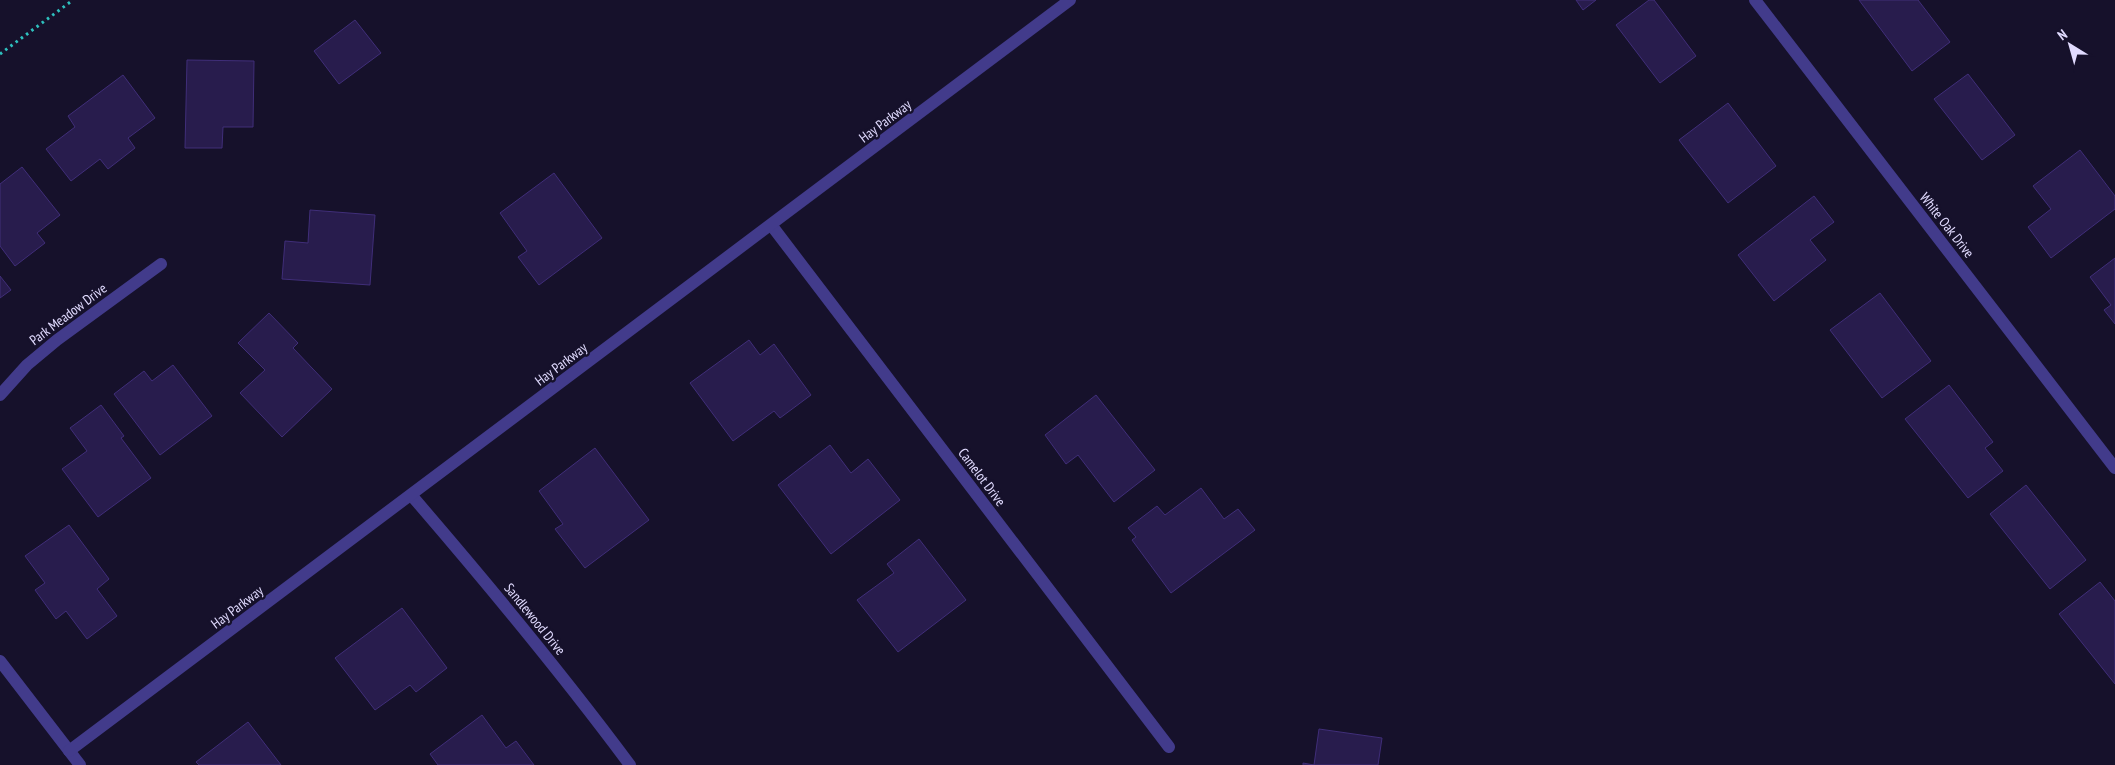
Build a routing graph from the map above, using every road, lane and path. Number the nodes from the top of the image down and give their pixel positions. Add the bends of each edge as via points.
1 (73, 0) edge
2 (1070, 0) edge
3 (1756, 0) edge
4 (0, 54) edge
5 (772, 226) junction
6 (161, 264) dead end
7 (0, 395) edge
8 (2115, 468) edge
9 (412, 496) junction
10 (0, 661) edge
11 (1169, 747) dead end
12 (69, 751) junction
13 (80, 765) edge
14 (630, 765) edge

1 - 4 path
2 - 5 street, Hay Parkway
3 - 8 street, White Oak Drive
5 - 9 street, Hay Parkway
5 - 11 street, Camelot Drive
6 - 7 street, Park Meadow Drive via 49,346
9 - 12 street, Hay Parkway
9 - 14 street, Sandlewood Drive via 480,574
10 - 12 street
12 - 13 street

